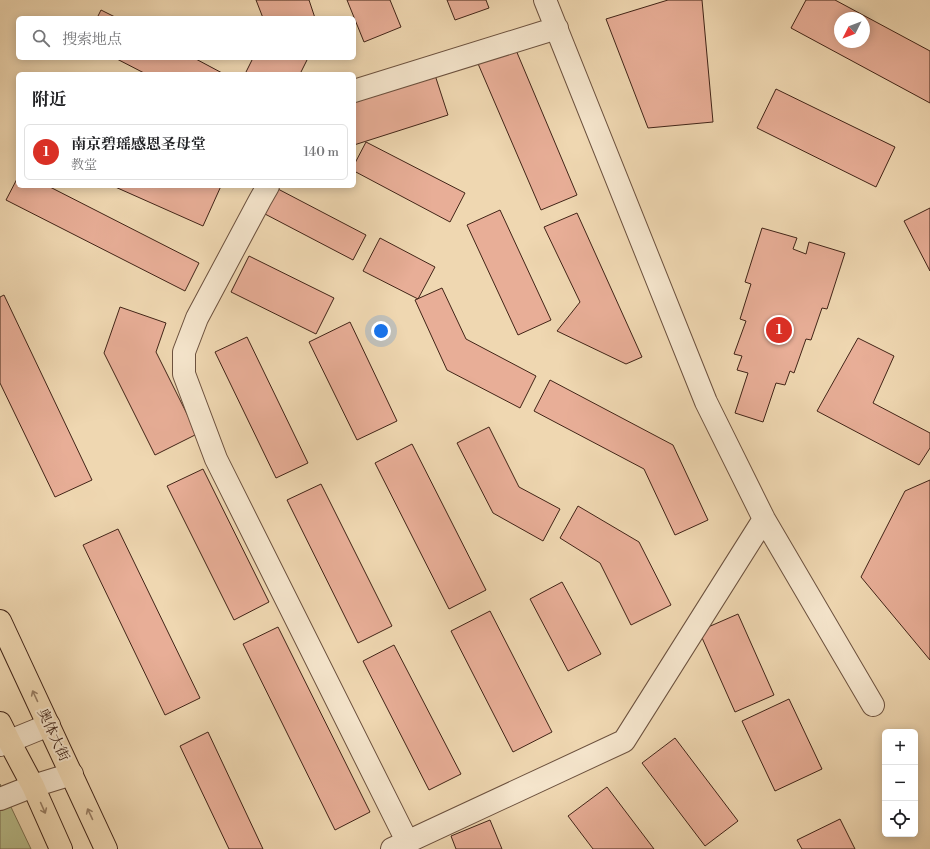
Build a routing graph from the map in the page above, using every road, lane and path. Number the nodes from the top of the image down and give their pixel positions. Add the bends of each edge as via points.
1 (545, 0) edge
2 (557, 28) junction
3 (356, 90) edge
4 (267, 188) edge
5 (764, 519) junction
6 (0, 621) edge
7 (873, 704) dead end
8 (49, 725) junction
9 (3, 736) edge
10 (72, 774) junction
11 (33, 786) junction
12 (0, 799) edge
13 (400, 845) edge
14 (61, 849) edge
15 (106, 849) edge

1 - 2 street
2 - 3 street
2 - 5 street via 706,402
4 - 13 street via 197,318 184,352 184,374 216,459
5 - 7 street
5 - 13 street via 624,741
8 -> 6 main road, 奥体大街
8 - 9 street
8 - 10 main road, 奥体大街
9 - 11 main road
10 - 11 street
15 -> 10 main road, 奥体大街
11 - 12 street
11 -> 14 main road

